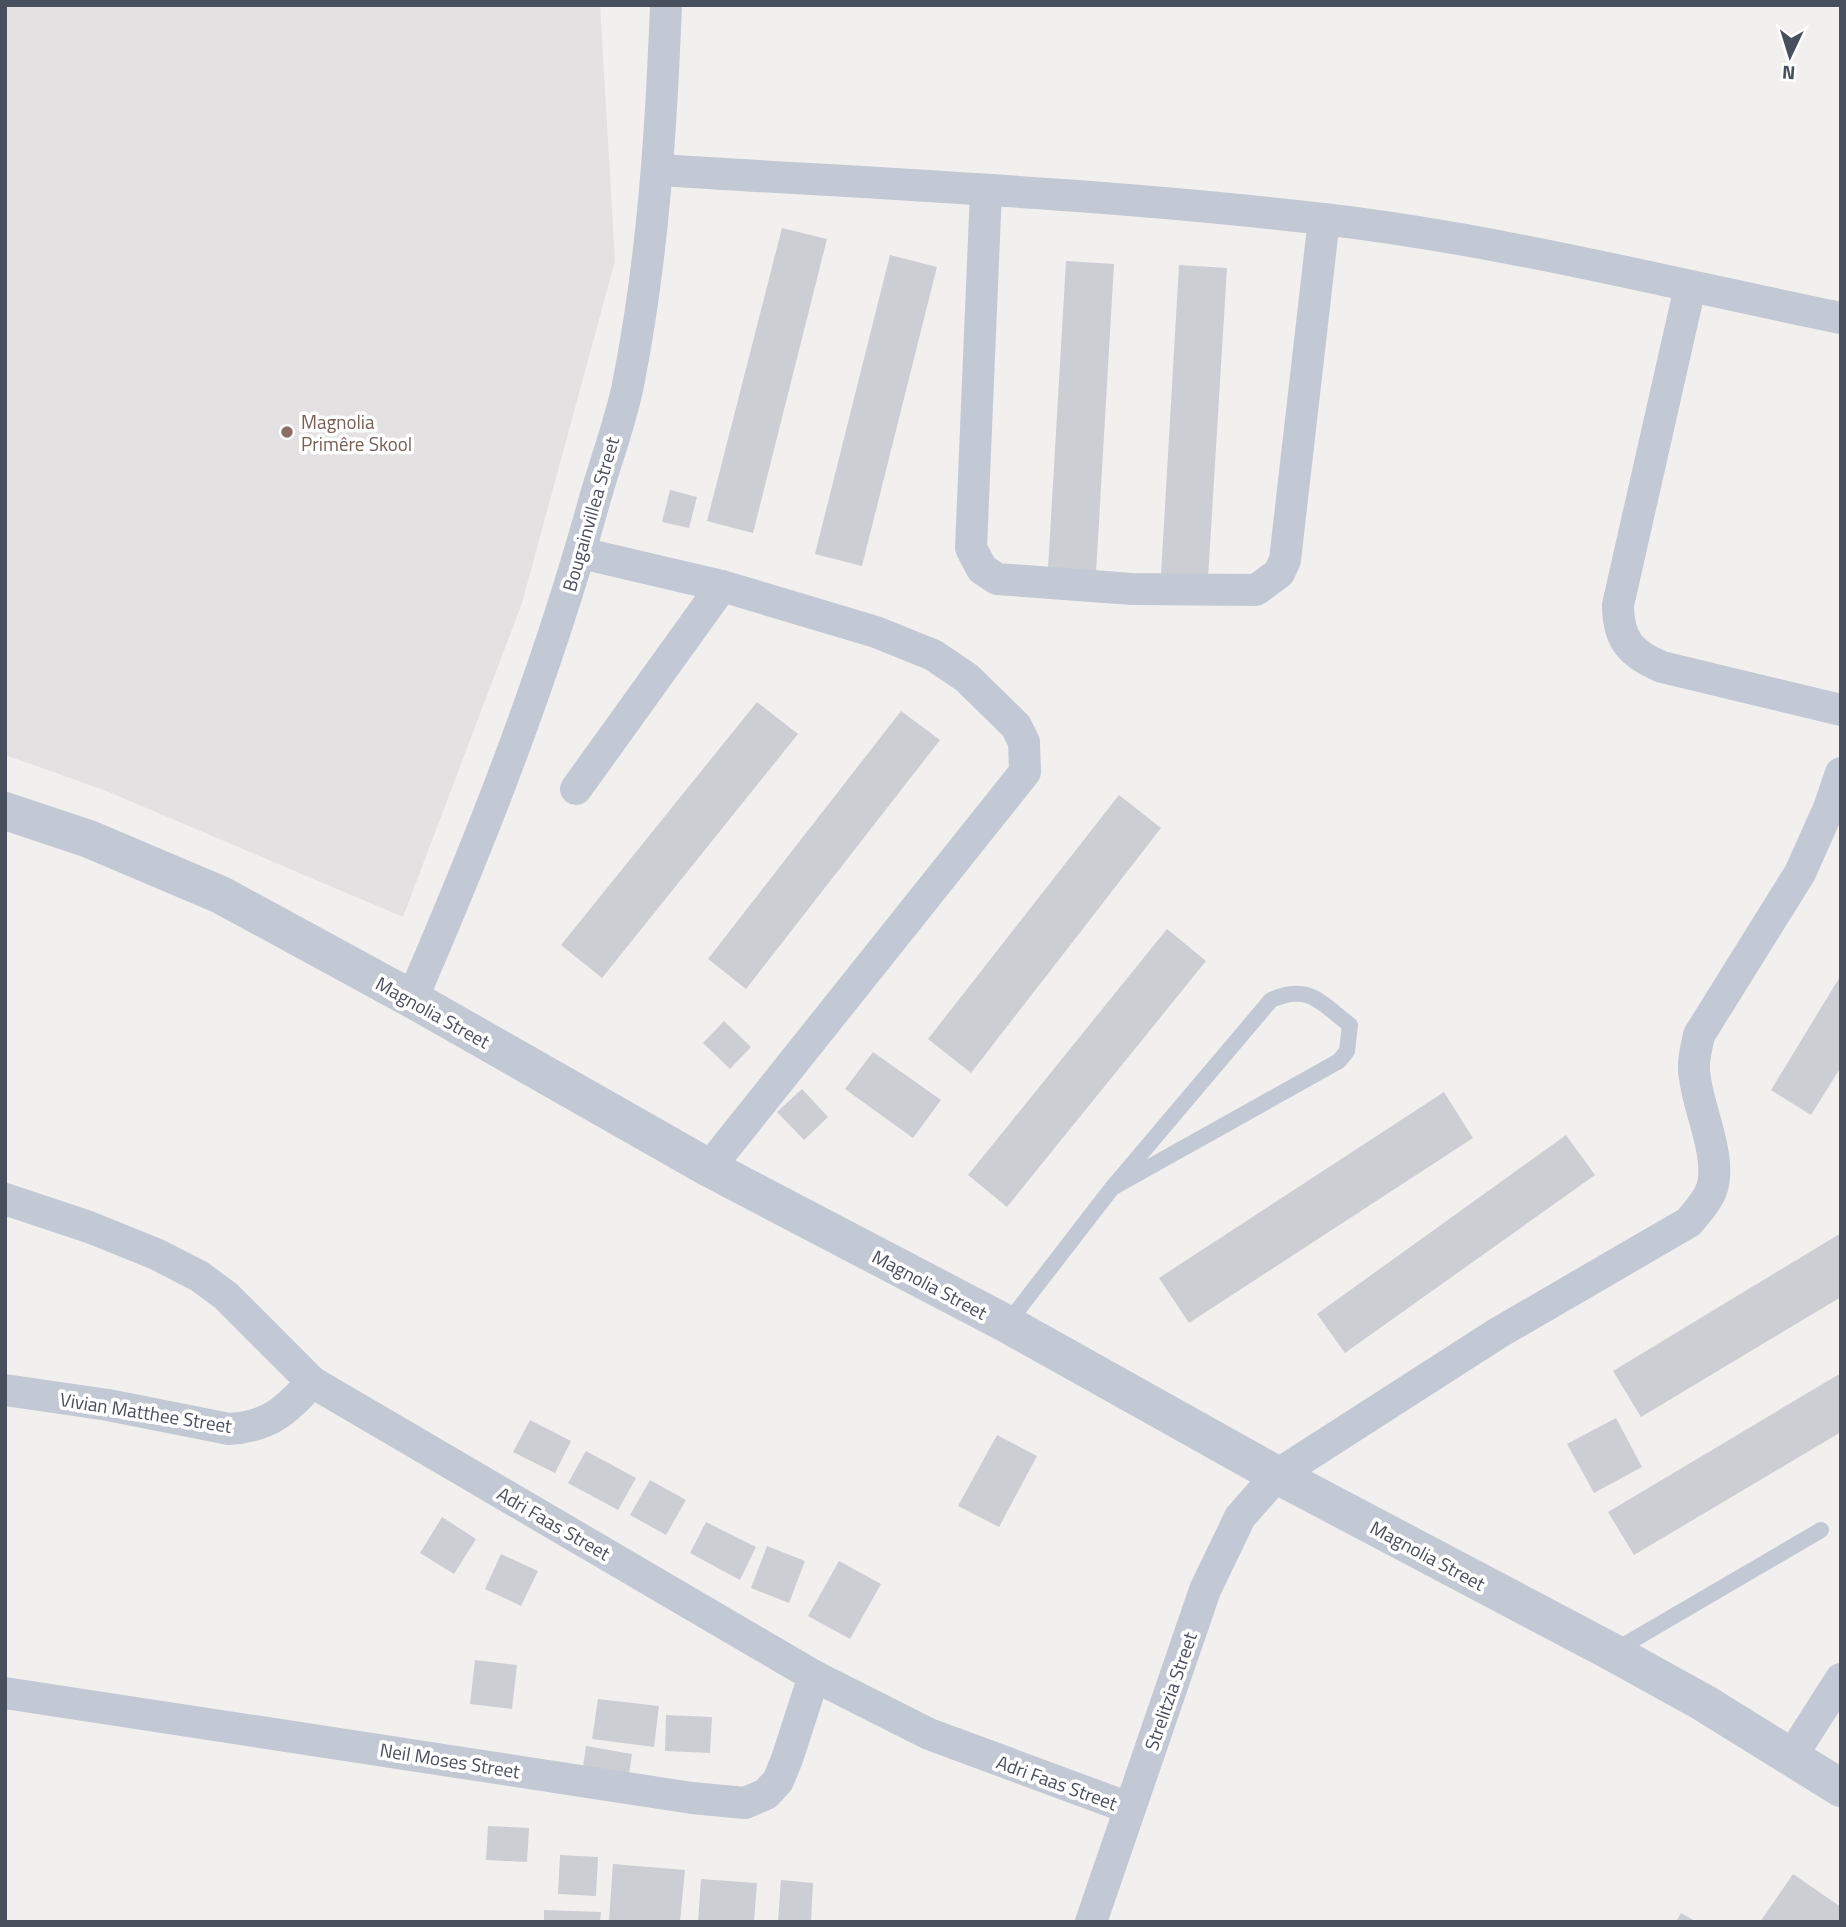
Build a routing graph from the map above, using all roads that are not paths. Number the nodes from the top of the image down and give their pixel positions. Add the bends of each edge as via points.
1 (666, 5) edge
2 (659, 170) junction
3 (986, 190) junction
4 (1324, 219) junction
5 (1690, 287) junction
6 (1841, 318) edge
7 (581, 553) junction
8 (722, 586) junction
9 (1841, 710) edge
10 (1841, 773) edge
11 (576, 789) dead end
12 (5, 811) edge
13 (412, 999) junction
14 (709, 1168) junction
15 (1112, 1188) junction
16 (5, 1199) edge
17 (1007, 1324) junction
18 (312, 1382) junction
19 (5, 1390) edge
20 (1278, 1475) junction
21 (1821, 1530) dead end
22 (1612, 1652) junction
23 (814, 1676) junction
24 (1841, 1679) edge
25 (5, 1693) edge
26 (1791, 1757) junction
27 (1841, 1788) edge
28 (1129, 1808) junction
29 (1091, 1922) edge

1 - 2 street, Bougainvillea Street
2 - 3 street
2 - 7 street, Bougainvillea Street via 645,291 627,388
3 - 4 street
3 - 4 street via 971,548 982,569 997,579 1132,589 1256,590 1279,573 1285,560
4 - 5 street via 1496,244
5 - 6 street
5 - 9 street via 1618,605 1618,624 1625,642 1641,658 1662,667
7 - 8 street
7 - 13 street, Bougainvillea Street via 462,884
8 - 11 street
8 - 14 street via 876,632 933,655 967,678 1016,726 1026,758 1025,772
10 - 20 street, Strelitzia Street via 1800,873 1699,1035 1695,1078 1715,1168 1702,1206 1689,1222 1498,1333
12 - 13 street, Magnolia Street via 89,839 221,895
13 - 14 street, Magnolia Street
14 - 17 street, Magnolia Street
15 - 15 lane via 1271,1000 1294,992 1308,993 1350,1025 1347,1051 1339,1061
15 - 17 lane
16 - 18 street, Adri Faas Street via 89,1227 199,1276 226,1296
17 - 20 street, Magnolia Street
18 - 19 street, Vivian Matthee Street via 290,1407 264,1423 229,1429
18 - 23 street, Adri Faas Street
20 - 22 street, Magnolia Street
20 - 28 street, Strelitzia Street via 1240,1517 1221,1553
21 - 22 lane
22 - 26 street, Magnolia Street
23 - 25 street, Neil Moses Street via 778,1781 766,1794 745,1803
23 - 28 street, Adri Faas Street via 929,1734
24 - 26 street
26 - 27 street, Magnolia Street
28 - 29 street, Strelitzia Street

